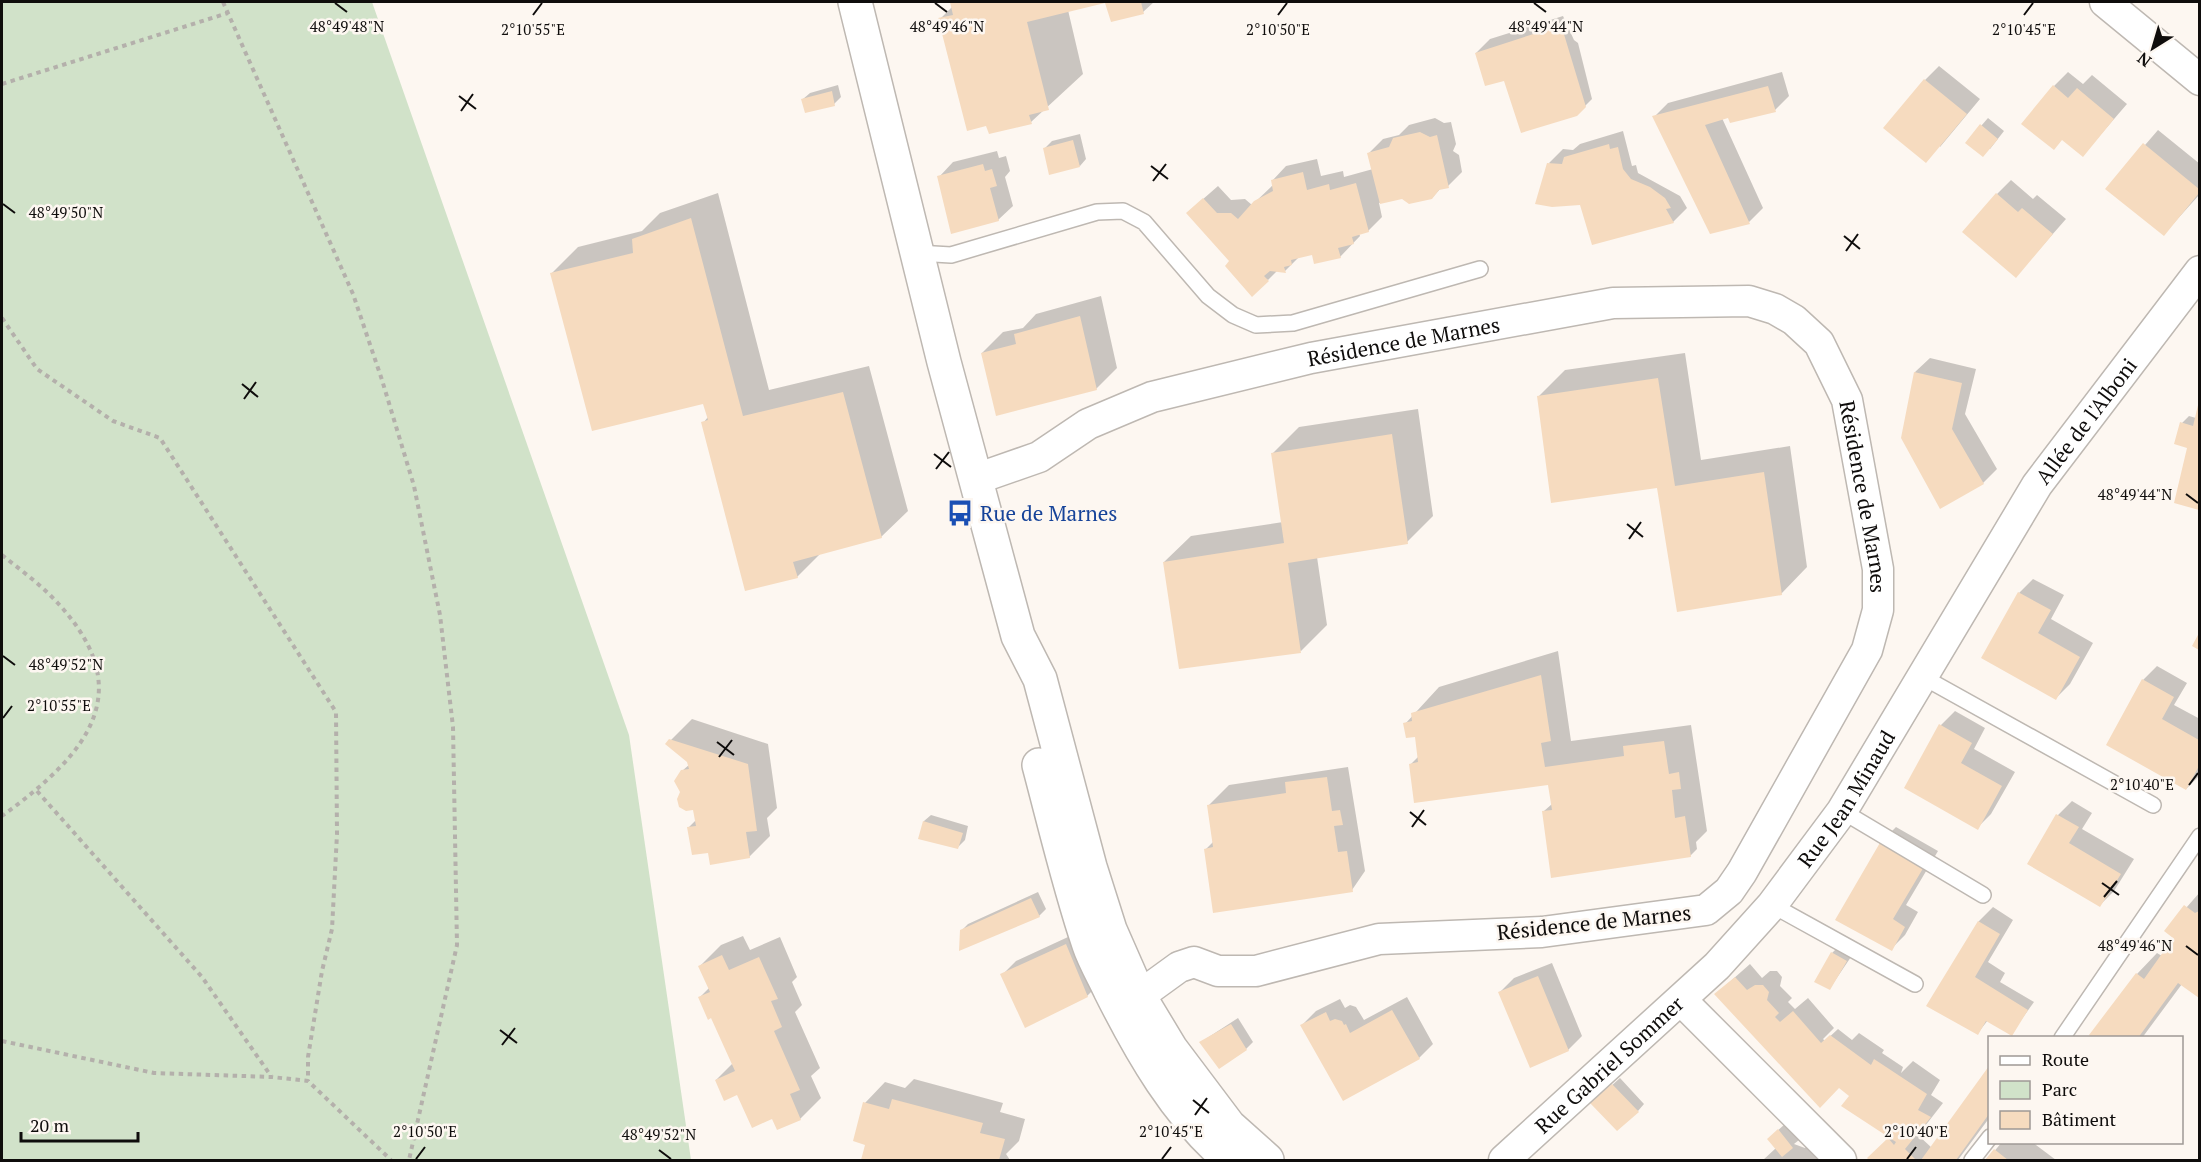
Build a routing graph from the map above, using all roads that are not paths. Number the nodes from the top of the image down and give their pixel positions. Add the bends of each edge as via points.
1 (855, 2) edge
2 (2105, 2) edge
3 (2199, 80) edge
4 (917, 253) junction
5 (1480, 269) dead end
6 (2199, 271) edge
7 (976, 479) junction
8 (1983, 578) joint
9 (1923, 677) junction
10 (2153, 805) dead end
11 (1842, 812) junction
12 (2199, 836) edge
13 (1078, 870) junction
14 (1983, 895) dead end
15 (1772, 905) junction
16 (1915, 984) dead end
17 (1139, 996) junction
18 (1681, 1000) junction
19 (2063, 1036) edge
20 (1988, 1138) edge
21 (1230, 1161) edge
22 (1267, 1161) edge
23 (1504, 1161) edge
24 (1841, 1161) edge
25 (1972, 1161) edge

1 - 4 main road
2 - 3 street
4 - 5 lane, Résidence de Marnes via 951,255 1096,212 1123,211 1144,222 1208,296 1233,315 1256,325 1293,323
4 - 7 main road
6 - 8 street, Allée de l'Alboni via 2037,485
7 - 13 main road via 1018,636 1020,687
7 - 17 street, Résidence de Marnes via 1039,457 1088,424 1152,397 1311,358 1613,303 1749,301 1775,309 1819,343 1847,400 1878,569 1878,610 1867,650 1729,891 1706,910 1542,932 1379,939 1256,971 1218,971 1194,962 1179,967
8 - 9 street, Rue Jean Minaud
9 - 10 lane
9 - 11 street, Rue Jean Minaud
11 - 14 lane
11 - 15 street, Rue Jean Minaud
12 - 19 lane
13 - 17 main road
13 - 21 main road via 1089,948 1134,1038 1177,1102
15 - 16 lane
15 - 18 street, Rue Jean Minaud
17 - 22 main road via 1171,1049 1229,1126
18 - 23 street, Rue Gabriel Sommer
18 - 24 street, Rue Gabriel Sommer
20 - 25 lane

